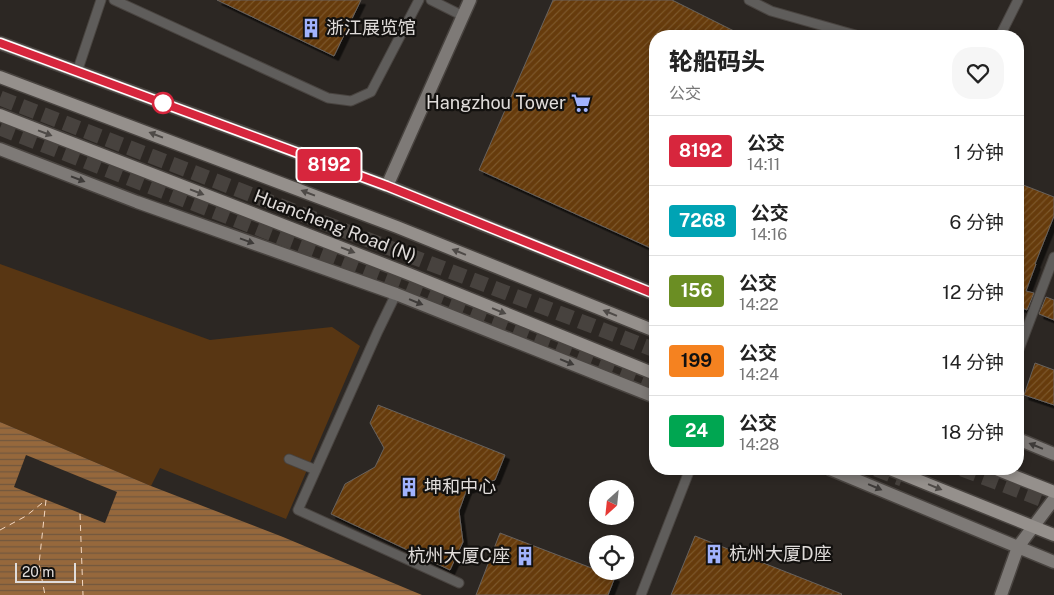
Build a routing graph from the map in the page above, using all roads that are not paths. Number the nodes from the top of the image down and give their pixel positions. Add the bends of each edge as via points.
1 (101, 0) edge
2 (114, 0) edge
3 (419, 0) edge
4 (431, 0) edge
5 (470, 0) edge
6 (749, 0) edge
7 (1018, 0) edge
8 (463, 16) junction
9 (838, 30) edge
10 (1003, 30) edge
11 (0, 43) edge
12 (77, 72) junction
13 (0, 76) edge
14 (0, 115) edge
15 (0, 149) edge
16 (387, 186) junction
17 (1054, 257) edge
18 (649, 292) edge
19 (396, 294) junction
20 (649, 329) edge
21 (1024, 336) edge
22 (649, 372) edge
23 (649, 395) edge
24 (1024, 442) edge
25 (1054, 454) edge
26 (289, 459) dead end
27 (316, 470) junction
28 (688, 475) edge
29 (844, 475) edge
30 (905, 475) tunnel mouth
31 (1011, 475) edge
32 (1054, 492) edge
33 (1054, 498) edge
34 (1033, 527) junction
35 (1054, 535) edge
36 (1018, 547) junction
37 (1054, 562) edge
38 (459, 583) dead end
39 (641, 595) edge
40 (1000, 595) edge

1 - 12 lane
2 - 3 lane via 328,98 351,101 371,92
4 - 8 lane
5 - 8 main road
6 - 9 lane via 771,11
7 - 10 lane
8 - 16 main road
11 - 12 main road
12 - 16 main road
20 -> 13 main road, Huancheng Road (N) via 397,227
14 -> 22 main road, Huancheng Road (N)
15 -> 19 main road via 137,202
16 - 18 main road
17 - 21 lane
19 -> 23 main road
19 - 27 lane
25 -> 24 main road
26 - 27 lane
27 - 38 lane via 298,510
28 - 39 lane
29 -> 36 main road
30 -> 34 main road
31 - 32 main road
33 - 34 main road
34 - 35 main road
34 - 36 main road
36 - 37 main road
36 - 40 main road

